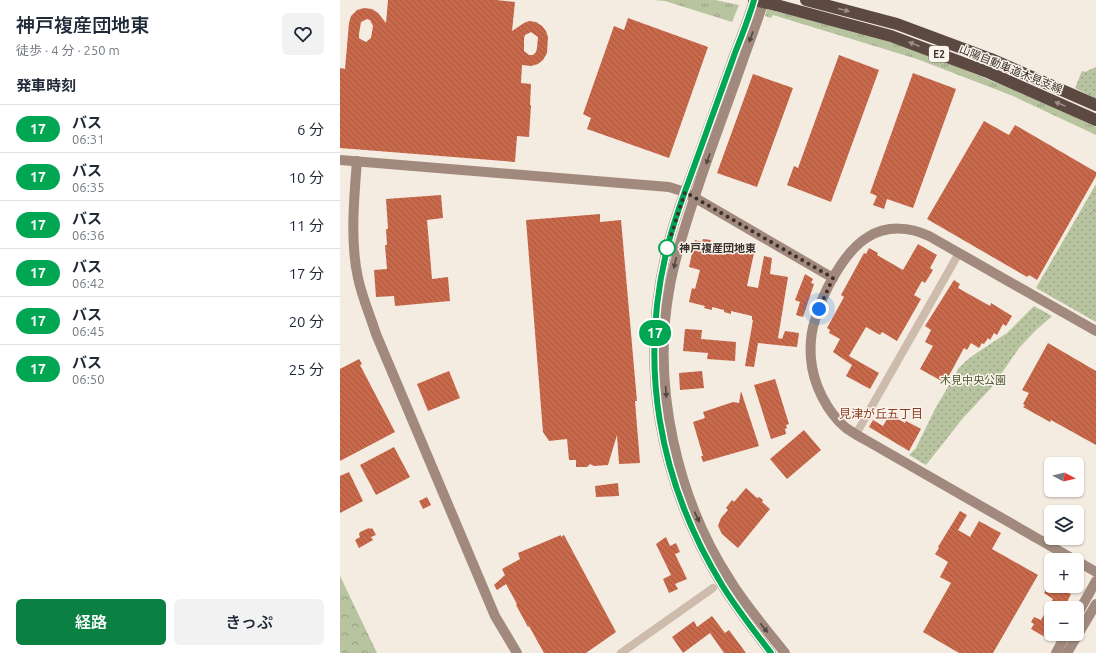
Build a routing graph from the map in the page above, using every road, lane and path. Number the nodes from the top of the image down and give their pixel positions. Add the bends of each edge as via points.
1 (754, 0) edge
2 (764, 0) edge
3 (806, 0) edge
4 (1096, 105) edge
5 (1096, 120) edge
6 (340, 160) edge
7 (357, 162) junction
8 (685, 192) junction
9 (694, 198) junction
10 (1096, 211) edge
11 (1091, 213) dead end
12 (959, 253) junction
13 (833, 278) junction
14 (1096, 331) edge
15 (856, 434) junction
16 (1062, 553) edge
17 (1084, 565) edge
18 (1096, 572) edge
19 (1096, 581) edge
20 (713, 588) dead end
21 (1084, 602) edge
22 (1096, 604) edge
23 (1062, 641) edge
24 (517, 653) edge
25 (621, 653) edge
26 (771, 653) edge
27 (785, 653) edge
28 (1056, 653) edge
29 (1067, 653) edge

5 -> 1 highway, 山陽自動車道木見支線 / E2, bridge via 990,73 891,36
1 - 8 street
2 -> 9 street
3 -> 4 highway, 山陽自動車道木見支線 / E2 via 897,24 991,59
6 - 7 street
7 - 8 street via 669,187
7 - 24 street via 354,242 358,277 366,306 495,616
8 - 9 street
8 - 26 street via 668,244 655,326 656,397 663,441 685,512 702,549 722,585
9 - 13 street
9 -> 27 street via 678,250 669,291 665,327 666,397 673,439 694,509 710,545 729,579
10 - 11 path
12 - 13 street via 916,230 900,228 883,231 868,236 855,246
12 - 14 street
12 - 15 street
13 - 15 street via 815,320 811,359 821,394 832,413 846,428
15 - 16 street
17 - 18 street
19 - 21 street
20 - 25 street
22 - 29 street
23 - 28 street

